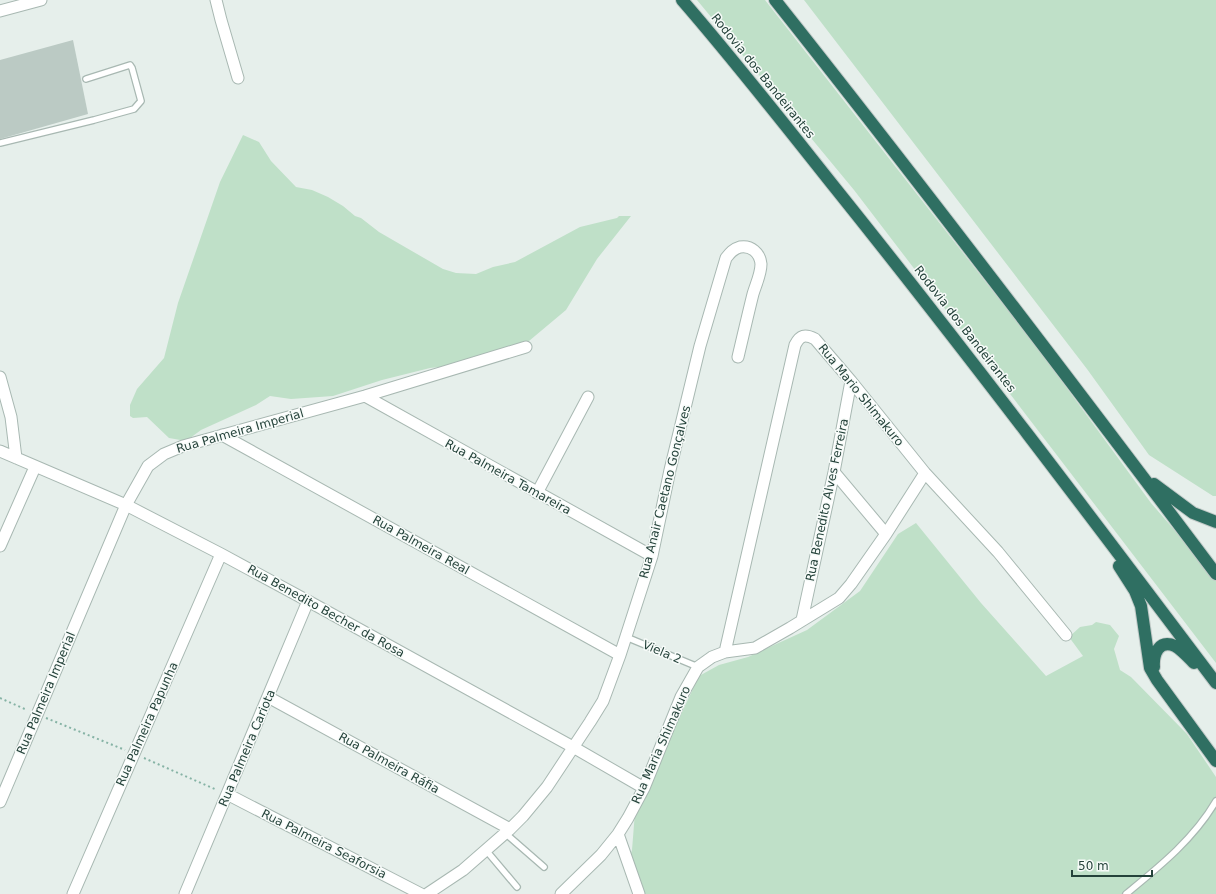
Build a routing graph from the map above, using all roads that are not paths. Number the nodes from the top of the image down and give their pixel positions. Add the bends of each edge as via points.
1 (216, 0) edge
2 (682, 0) edge
3 (776, 0) edge
4 (34, 1) edge
5 (0, 11) edge
6 (238, 78) dead end
7 (86, 79) dead end
8 (0, 143) edge
9 (526, 347) dead end
10 (738, 357) dead end
11 (0, 377) edge
12 (851, 381) junction
13 (365, 396) junction
14 (588, 397) dead end
15 (222, 435) junction
16 (0, 451) edge
17 (16, 458) junction
18 (35, 467) junction
19 (1139, 471) junction
20 (834, 472) junction
21 (925, 473) junction
22 (538, 493) junction
23 (126, 505) junction
24 (1086, 510) junction
25 (1216, 522) edge
26 (886, 534) junction
27 (0, 546) edge
28 (221, 554) junction
29 (652, 556) junction
30 (1216, 574) edge
31 (308, 601) junction
32 (802, 620) junction
33 (1066, 635) dead end
34 (626, 637) junction
35 (725, 652) junction
36 (620, 655) junction
37 (698, 667) junction
38 (1157, 680) junction
39 (1216, 684) edge
40 (268, 697) junction
41 (573, 747) junction
42 (1216, 761) edge
43 (644, 788) junction
44 (227, 794) junction
45 (1216, 801) edge
46 (0, 802) edge
47 (508, 831) junction
48 (618, 834) junction
49 (485, 849) junction
50 (544, 867) dead end
51 (517, 887) dead end
52 (73, 894) edge
53 (185, 894) edge
54 (421, 894) edge
55 (427, 894) edge
56 (561, 894) edge
57 (639, 894) edge
58 (1126, 894) edge

1 - 6 street
2 - 24 highway, Rodovia dos Bandeirantes via 895,262
3 - 19 highway via 919,182
4 - 5 street
7 - 8 lane via 130,65 141,101 134,109
9 - 13 street, Rua Palmeira Imperial
10 - 29 street, Rua Anair Caetano Gonçalves via 761,264 754,249 745,246 731,251 726,258 700,346
11 - 17 street via 11,416
12 - 20 street, Rua Benedito Alves Ferreira
12 - 21 street, Rua Mario Shimakuro
12 - 35 street, Rua Mario Shimakuro via 815,339 802,336 798,340
13 - 15 street, Rua Palmeira Imperial
13 - 22 street, Rua Palmeira Tamareira
14 - 22 street
15 - 23 street, Rua Palmeira Imperial via 164,454 148,466
15 - 36 street, Rua Palmeira Real
16 - 17 street, Rua Benedito Becher da Rosa
17 - 18 street, Rua Benedito Becher da Rosa
18 - 23 street, Rua Benedito Becher da Rosa
18 - 27 street
19 - 25 highway via 1182,506
19 - 30 highway
20 - 26 street
20 - 32 street, Rua Benedito Alves Ferreira
21 - 26 street, Rua Maria Shimakuro
21 - 33 street, Rua Mario Shimakuro via 998,552
22 - 29 street, Rua Palmeira Tamareira
23 - 28 street, Rua Benedito Becher da Rosa
23 - 46 street, Rua Palmeira Imperial
24 - 38 highway via 1141,606 1150,668
24 - 39 highway, Rodovia dos Bandeirantes
26 - 32 street, Rua Maria Shimakuro via 839,598
28 - 31 street, Rua Benedito Becher da Rosa
28 - 52 street, Rua Palmeira Papunha
29 - 34 street, Rua Anair Caetano Gonçalves
31 - 40 street, Rua Palmeira Cariota
31 - 41 street, Rua Benedito Becher da Rosa
32 - 35 street, Rua Maria Shimakuro via 755,648
34 - 36 street, Rua Anair Caetano Gonçalves
34 - 37 lane, Viela 2
35 - 37 street, Rua Maria Shimakuro
36 - 41 street, Rua Anair Caetano Gonçalves via 603,701
37 - 43 street, Rua Maria Shimakuro via 681,697
38 - 39 highway via 1153,658 1156,651 1169,644 1187,656
38 - 42 highway
40 - 44 street, Rua Palmeira Cariota
40 - 47 street, Rua Palmeira Ráfia
41 - 43 street, Rua Benedito Becher da Rosa
41 - 47 street, Rua Anair Caetano Gonçalves via 547,787
43 - 48 street, Rua Maria Shimakuro
44 - 53 street, Rua Palmeira Cariota
44 - 54 street, Rua Palmeira Seaforsia
45 - 58 lane via 1184,844
47 - 49 street, Rua Anair Caetano Gonçalves
47 - 50 lane
48 - 56 street, Rua Maria Shimakuro via 601,855
48 - 57 street
49 - 51 lane
49 - 55 street, Rua Anair Caetano Gonçalves via 463,870

